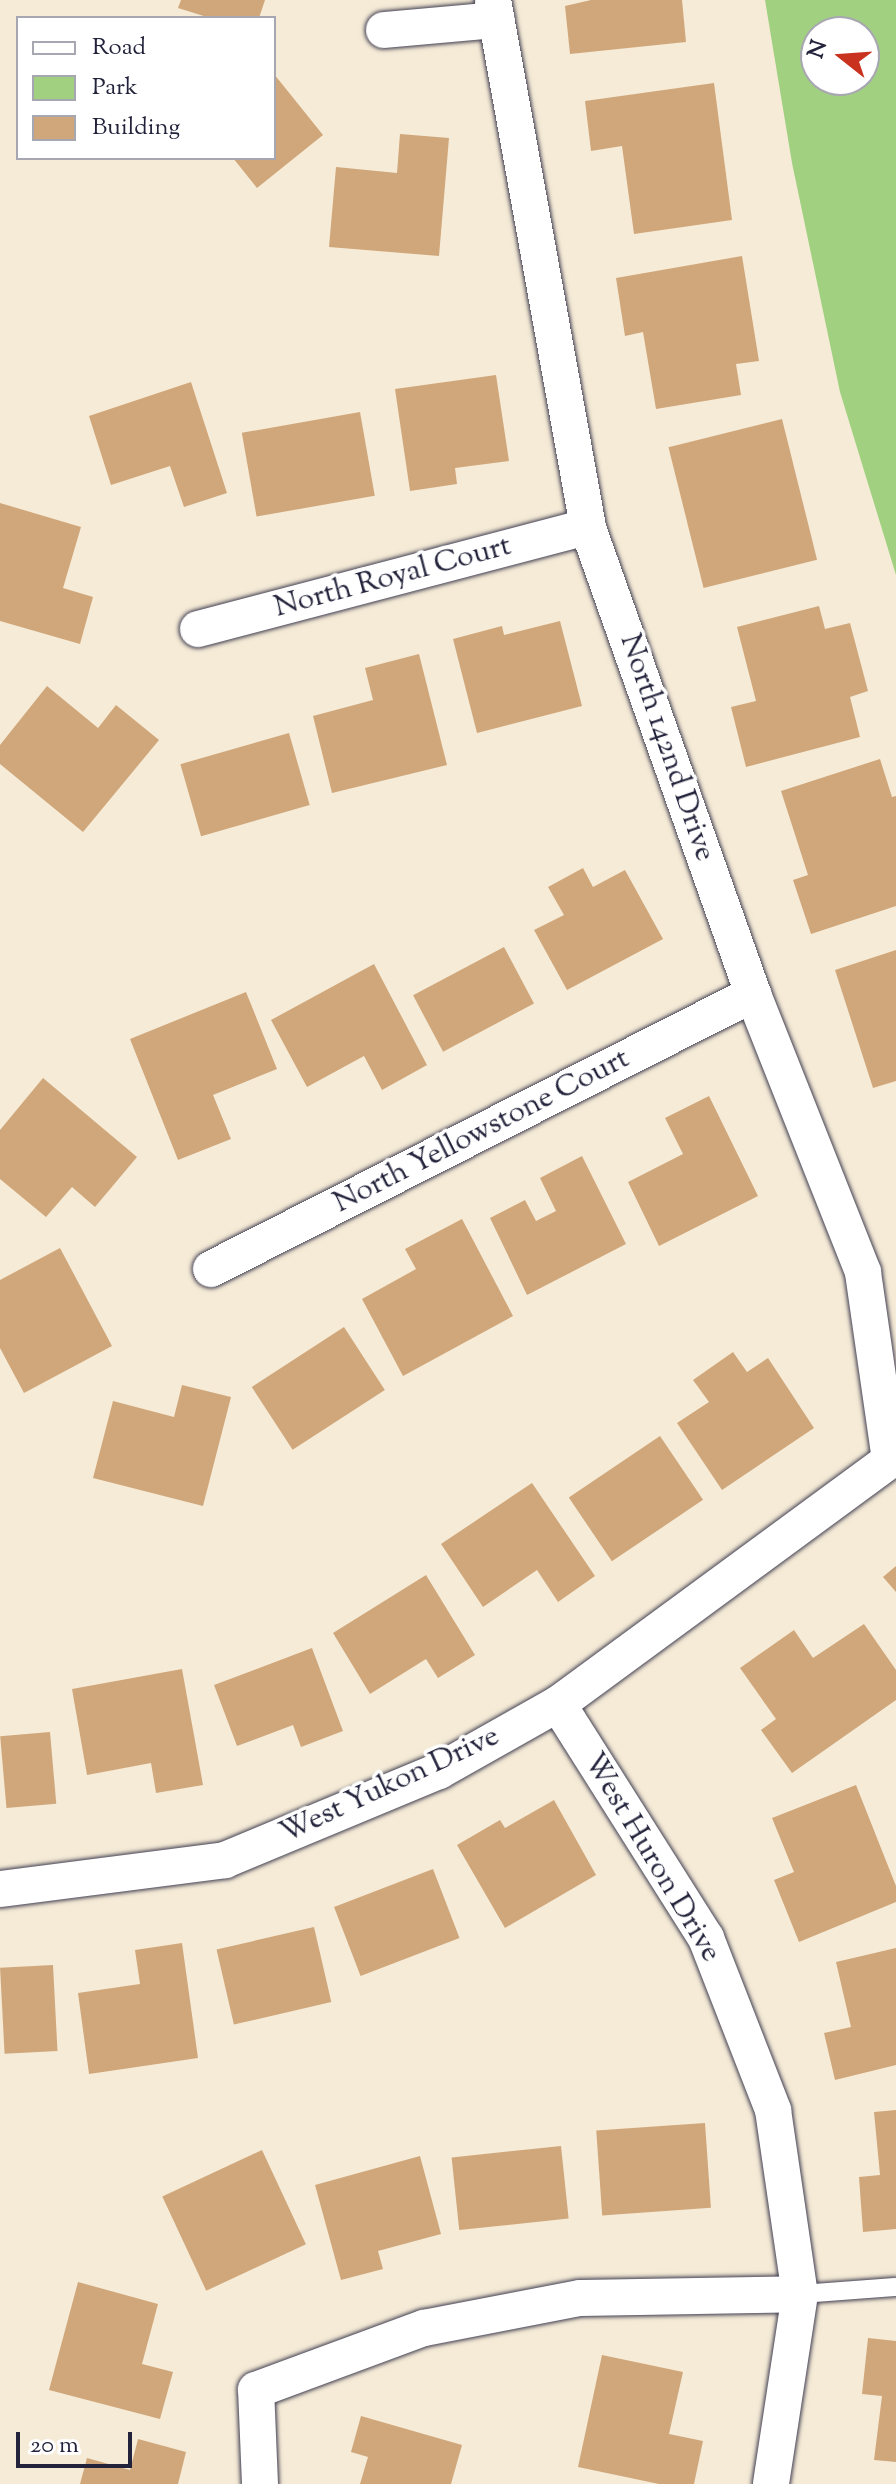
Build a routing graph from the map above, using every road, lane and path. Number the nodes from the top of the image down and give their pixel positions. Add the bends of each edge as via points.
1 (495, 10) edge
2 (384, 30) dead end
3 (588, 527) junction
4 (198, 629) dead end
5 (753, 994) junction
6 (211, 1269) dead end
7 (893, 1460) edge
8 (558, 1704) junction
9 (0, 1889) edge
10 (896, 2287) edge
11 (800, 2294) junction
12 (260, 2484) edge
13 (771, 2484) edge

1 - 2 street, North 142nd Drive
1 - 3 street, North 142nd Drive
3 - 4 street, North Royal Court
3 - 5 street, North 142nd Drive
5 - 6 street, North Yellowstone Court
5 - 7 street, North 142nd Drive via 863,1272
7 - 8 street, West Yukon Drive
8 - 9 street, West Yukon Drive via 439,1771 225,1860
8 - 11 street, West Huron Drive via 706,1938 773,2110
10 - 11 lane
11 - 12 street via 580,2298 424,2328 256,2390
11 - 13 street, West Huron Drive

